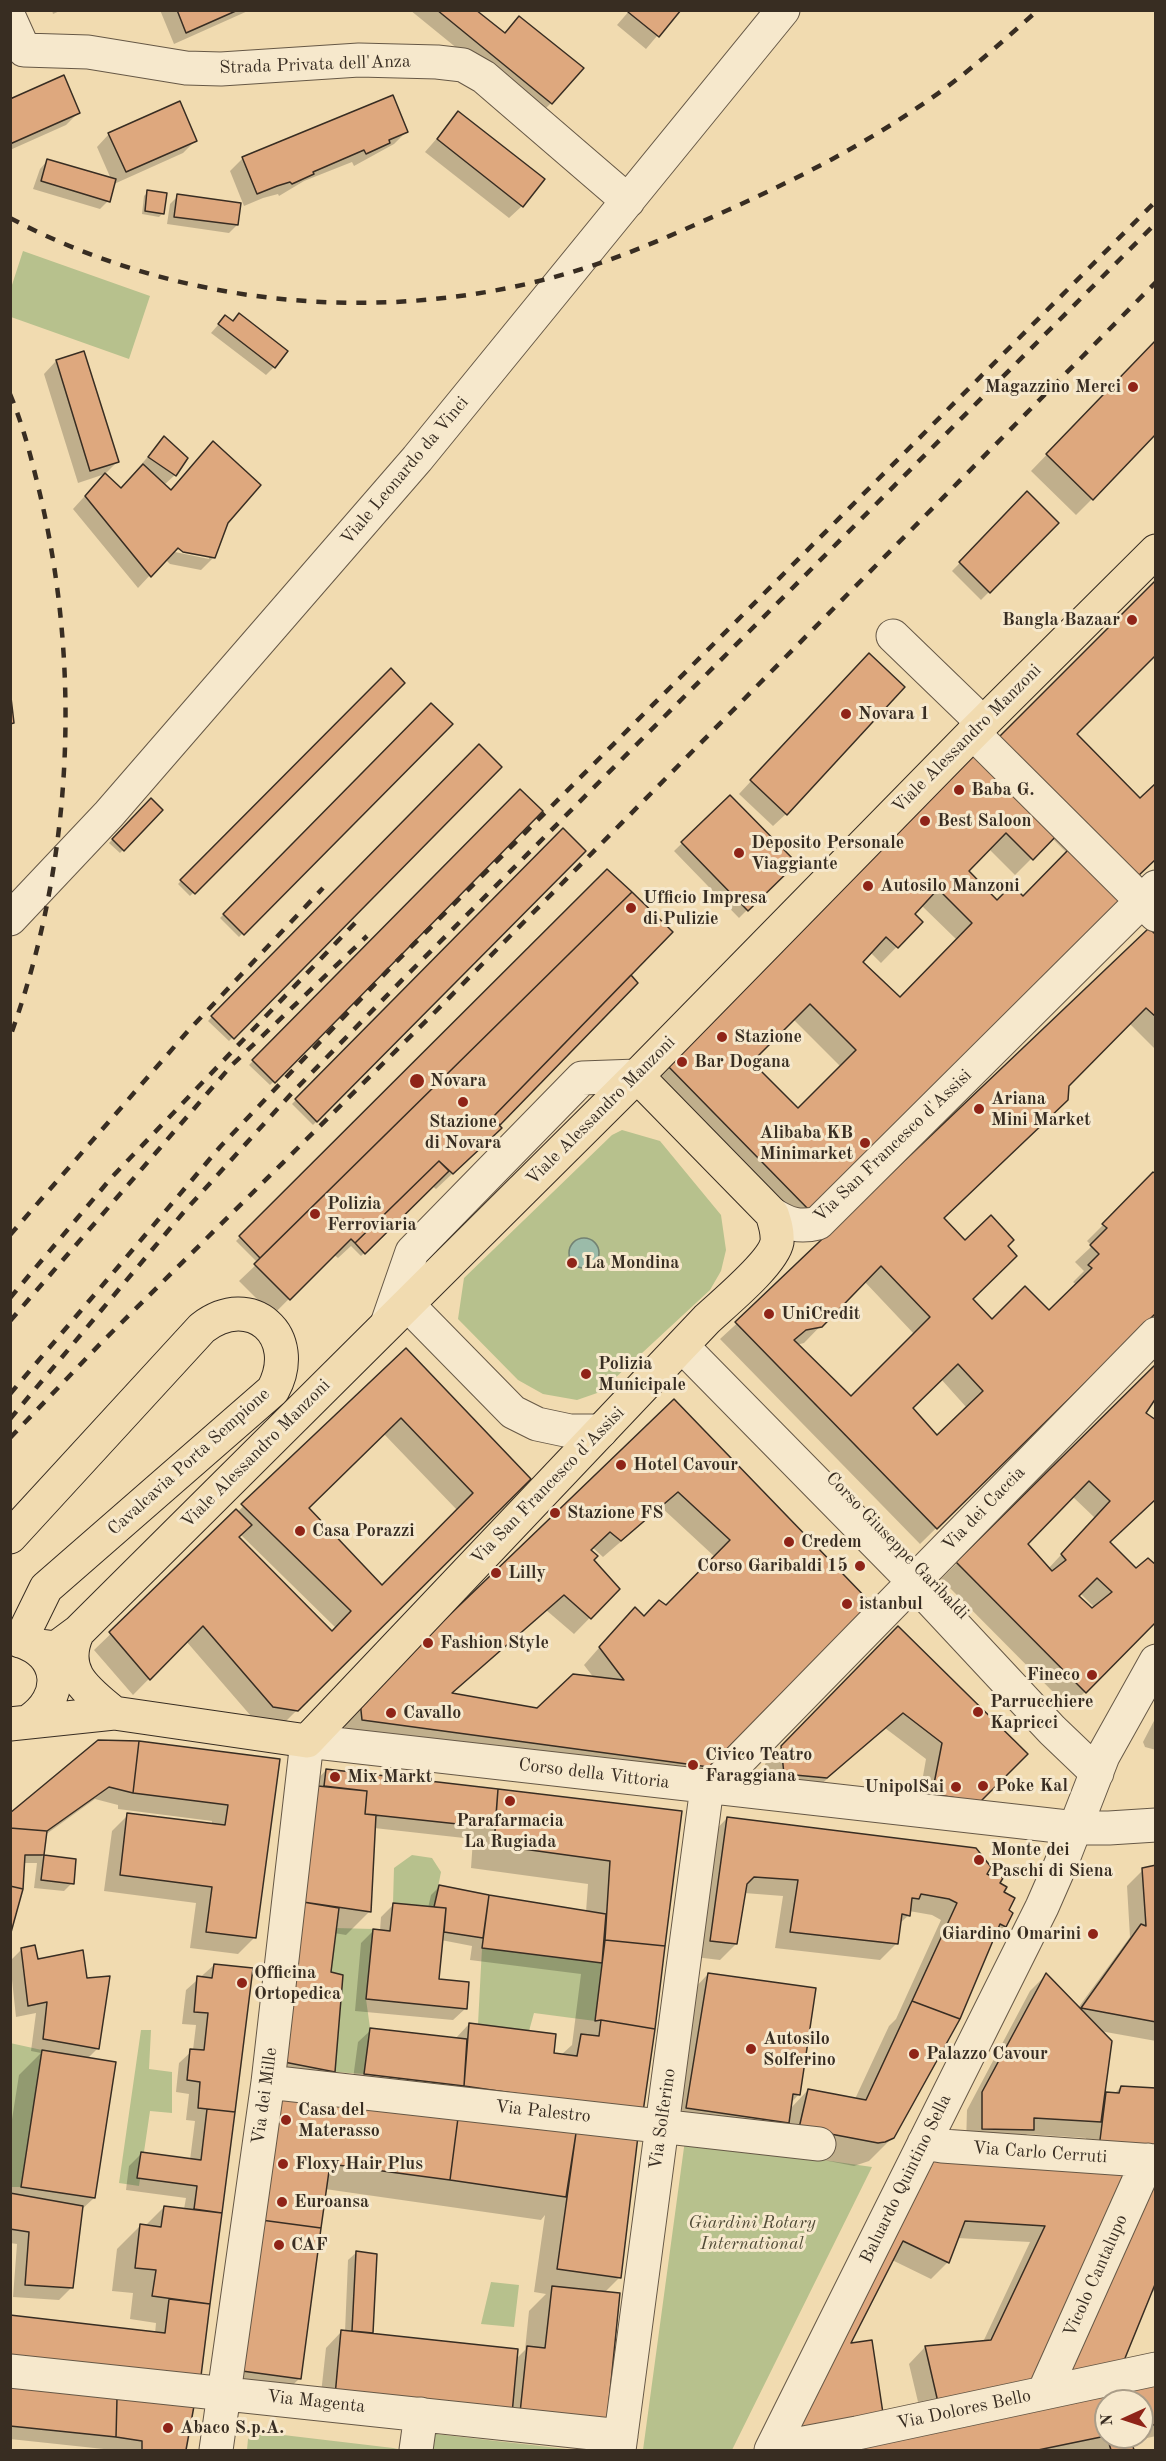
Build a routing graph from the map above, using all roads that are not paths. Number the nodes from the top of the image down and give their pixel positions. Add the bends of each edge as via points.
1 (783, 10) edge
2 (10, 19) edge
3 (628, 201) junction
4 (1155, 550) edge
5 (893, 636) dead end
6 (978, 728) junction
7 (1151, 901) edge
8 (10, 919) edge
9 (637, 1076) junction
10 (772, 1214) junction
11 (397, 1314) junction
12 (1155, 1334) edge
13 (686, 1341) junction
14 (600, 1431) junction
15 (10, 1537) edge
16 (919, 1576) junction
17 (78, 1631) junction
18 (21, 1642) edge
19 (1155, 1661) edge
20 (114, 1713) junction
21 (17, 1727) edge
22 (307, 1741) junction
23 (1100, 1764) junction
24 (710, 1788) junction
25 (1155, 1825) edge
26 (1076, 1827) junction
27 (268, 2082) junction
28 (663, 2125) junction
29 (819, 2144) dead end
30 (933, 2145) junction
31 (1152, 2161) edge
32 (1155, 2369) edge
33 (10, 2371) edge
34 (223, 2392) junction
35 (1044, 2392) junction
36 (421, 2414) junction
37 (856, 2442) edge
38 (620, 2443) edge
39 (771, 2450) edge
40 (216, 2451) edge
41 (416, 2451) edge

1 - 3 street, Viale Leonardo da Vinci
2 - 3 street, Strada Privata dell'Anza via 24,50 88,52 186,68 359,60 463,65 484,76
3 - 8 street, Viale Leonardo da Vinci via 417,459 109,814
4 - 6 main road, Viale Alessandro Manzoni
5 - 6 street
6 - 7 street
6 - 9 main road, Viale Alessandro Manzoni
7 - 10 street, Via San Francesco d'Assisi via 818,1223 790,1225
9 - 10 main road
9 - 11 main road, Viale Alessandro Manzoni
10 - 13 main road, Via San Francesco d'Assisi via 777,1236 771,1257
11 - 14 street via 513,1412 537,1424 570,1431
11 - 17 main road, Viale Alessandro Manzoni
12 - 16 street, Via dei Caccia
13 - 14 main road, Via San Francesco d'Assisi
13 - 16 street, Corso Giuseppe Garibaldi
14 - 22 main road, Via San Francesco d'Assisi
15 - 18 main road, Cavalcavia Porta Sempione via 214,1318 246,1314 272,1330 281,1344 283,1360 273,1390 46,1588
16 - 23 street, Corso Giuseppe Garibaldi via 1062,1719
16 - 24 street, Via dei Caccia
17 - 18 main road, Viale Alessandro Manzoni via 56,1648
17 - 20 main road via 72,1645 76,1676 85,1689
18 - 21 main road via 43,1653 51,1665 54,1691 40,1714
19 - 23 street, Baluardo Quintino Sella
20 - 21 main road, Corso della Vittoria
20 - 22 main road, Corso della Vittoria
22 - 24 street, Corso della Vittoria
22 - 27 street, Via dei Mille
23 - 26 street, Baluardo Quintino Sella
24 - 26 street, Corso della Vittoria
24 - 28 street, Via Solferino
25 - 26 street, Corso della Vittoria
26 - 30 street, Baluardo Quintino Sella
27 - 28 street, Via Palestro
27 - 34 street, Via dei Mille
28 - 29 street, Via Palestro
28 - 38 street, Via Solferino
30 - 31 street, Via Carlo Cerruti
30 - 39 street, Baluardo Quintino Sella
31 - 35 street, Vicolo Cantalupo
32 - 35 street, Via Dolores Bello
33 - 34 street, Via Magenta
34 - 36 street, Via Magenta
34 - 40 street, Via dei Mille
35 - 37 street, Via Dolores Bello
36 - 38 street, Via Magenta
36 - 41 street
37 - 39 street, Via Dolores Bello

